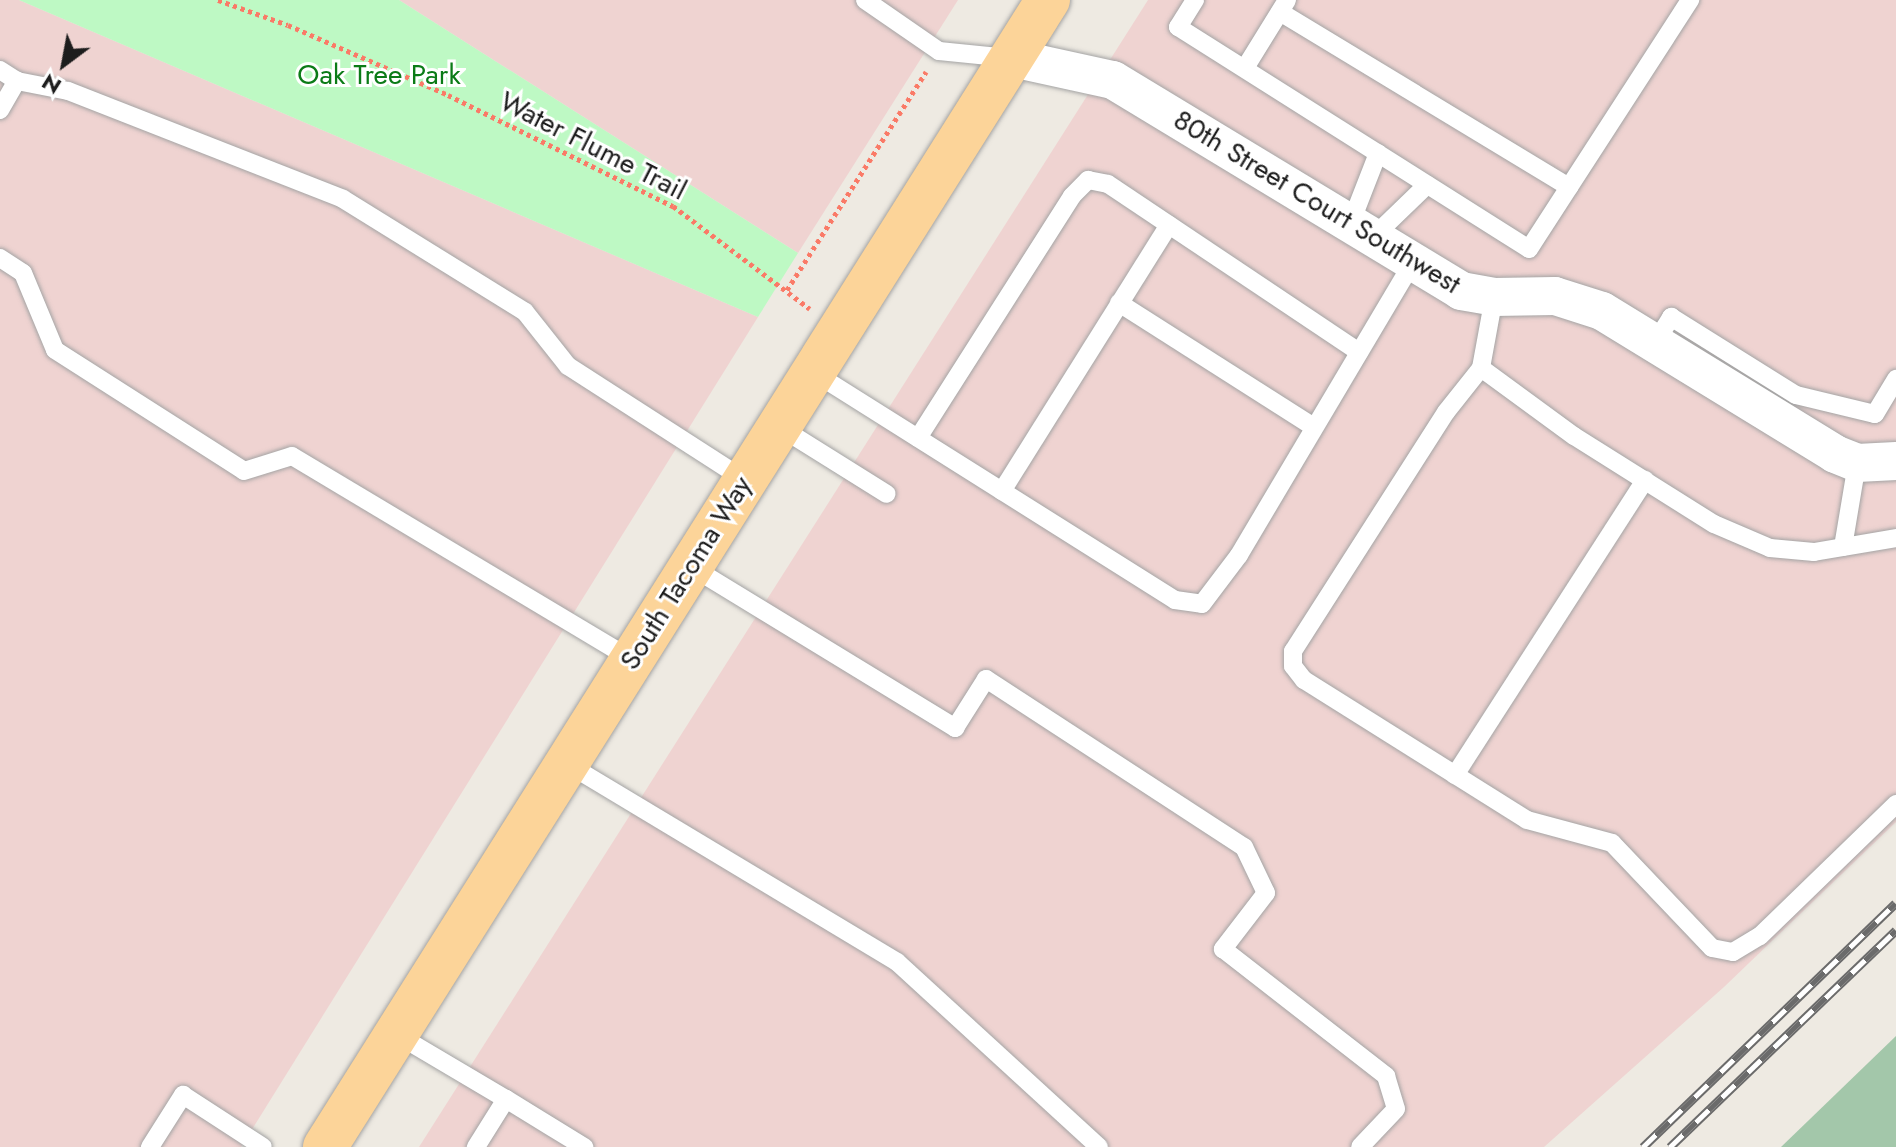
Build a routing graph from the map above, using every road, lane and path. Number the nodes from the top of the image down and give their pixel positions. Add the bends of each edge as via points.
1 (218, 0) edge
2 (865, 0) edge
3 (1048, 0) edge
4 (1195, 0) edge
5 (1690, 0) edge
6 (1284, 6) edge
7 (939, 51) junction
8 (1012, 58) junction
9 (1245, 68) junction
10 (0, 70) edge
11 (17, 81) junction
12 (0, 110) edge
13 (1378, 153) junction
14 (1427, 185) junction
15 (1569, 187) junction
16 (1169, 225) junction
17 (1360, 232) junction
18 (0, 258) edge
19 (1412, 264) junction
20 (787, 290) junction
21 (1494, 297) junction
22 (1119, 303) junction
23 (839, 331) junction
24 (1359, 352) junction
25 (1481, 368) junction
26 (813, 372) junction
27 (1896, 379) edge
28 (1788, 408) junction
29 (778, 426) junction
30 (1314, 427) junction
31 (918, 438) junction
32 (1877, 462) edge
33 (745, 480) junction
34 (1645, 480) junction
35 (1002, 491) junction
36 (887, 494) dead end
37 (1896, 538) edge
38 (1843, 547) junction
39 (690, 566) junction
40 (631, 659) junction
41 (566, 763) junction
42 (1455, 775) junction
43 (1896, 804) edge
44 (395, 1034) junction
45 (506, 1099) junction
46 (150, 1147) edge
47 (263, 1147) edge
48 (325, 1147) edge
49 (476, 1147) edge
50 (584, 1147) edge
51 (1099, 1147) edge
52 (1360, 1147) edge

1 - 20 path, Water Flume Trail via 448,95 673,206
2 - 7 lane
3 - 8 main road, South Tacoma Way
4 - 9 lane via 1178,27
5 - 15 lane
6 - 9 lane
6 - 15 lane
7 - 8 lane
7 - 20 path
8 - 17 street, 80th Street Court Southwest via 1113,80
8 - 23 main road, South Tacoma Way
9 - 13 lane
10 - 11 lane
11 - 12 lane
11 - 33 lane via 68,91 343,199 525,312 568,366
13 - 14 lane
13 - 17 lane
14 - 15 lane via 1529,249
14 - 17 lane
16 - 22 lane
16 - 24 lane
16 - 31 lane via 1108,184 1082,182
17 - 19 street, 80th Street Court Southwest
18 - 40 lane via 23,273 55,350 232,464 244,471 292,456
19 - 21 street, 80th Street Court Southwest via 1461,291
19 - 24 lane
20 - 23 path, Water Flume Trail
21 - 25 lane
21 - 28 street, 80th Street Court Southwest via 1555,296 1663,330
22 - 30 lane
22 - 35 lane
23 - 26 main road, South Tacoma Way
24 - 30 lane
25 - 34 lane
25 - 42 lane via 1446,412 1293,651 1293,666 1304,680
26 - 29 main road, South Tacoma Way
26 - 31 lane
27 - 28 lane via 1875,414
28 - 32 street, 80th Street Court Southwest
29 - 33 main road, South Tacoma Way
29 - 36 lane
30 - 35 lane via 1239,555 1202,604 1175,600
31 - 35 lane
32 - 38 lane
33 - 39 main road, South Tacoma Way
34 - 38 lane via 1714,524 1770,548 1814,552
34 - 42 lane
37 - 38 lane
39 - 40 main road, South Tacoma Way
39 - 52 lane via 955,728 986,679 1244,847 1266,893 1223,949 1386,1076 1396,1109
40 - 41 main road, South Tacoma Way
41 - 44 main road, South Tacoma Way
41 - 51 lane via 897,962
42 - 43 lane via 1527,820 1612,843 1712,948 1733,952 1760,936
44 - 45 lane
44 - 48 main road, South Tacoma Way
45 - 49 lane
45 - 50 lane
46 - 47 lane via 183,1095

